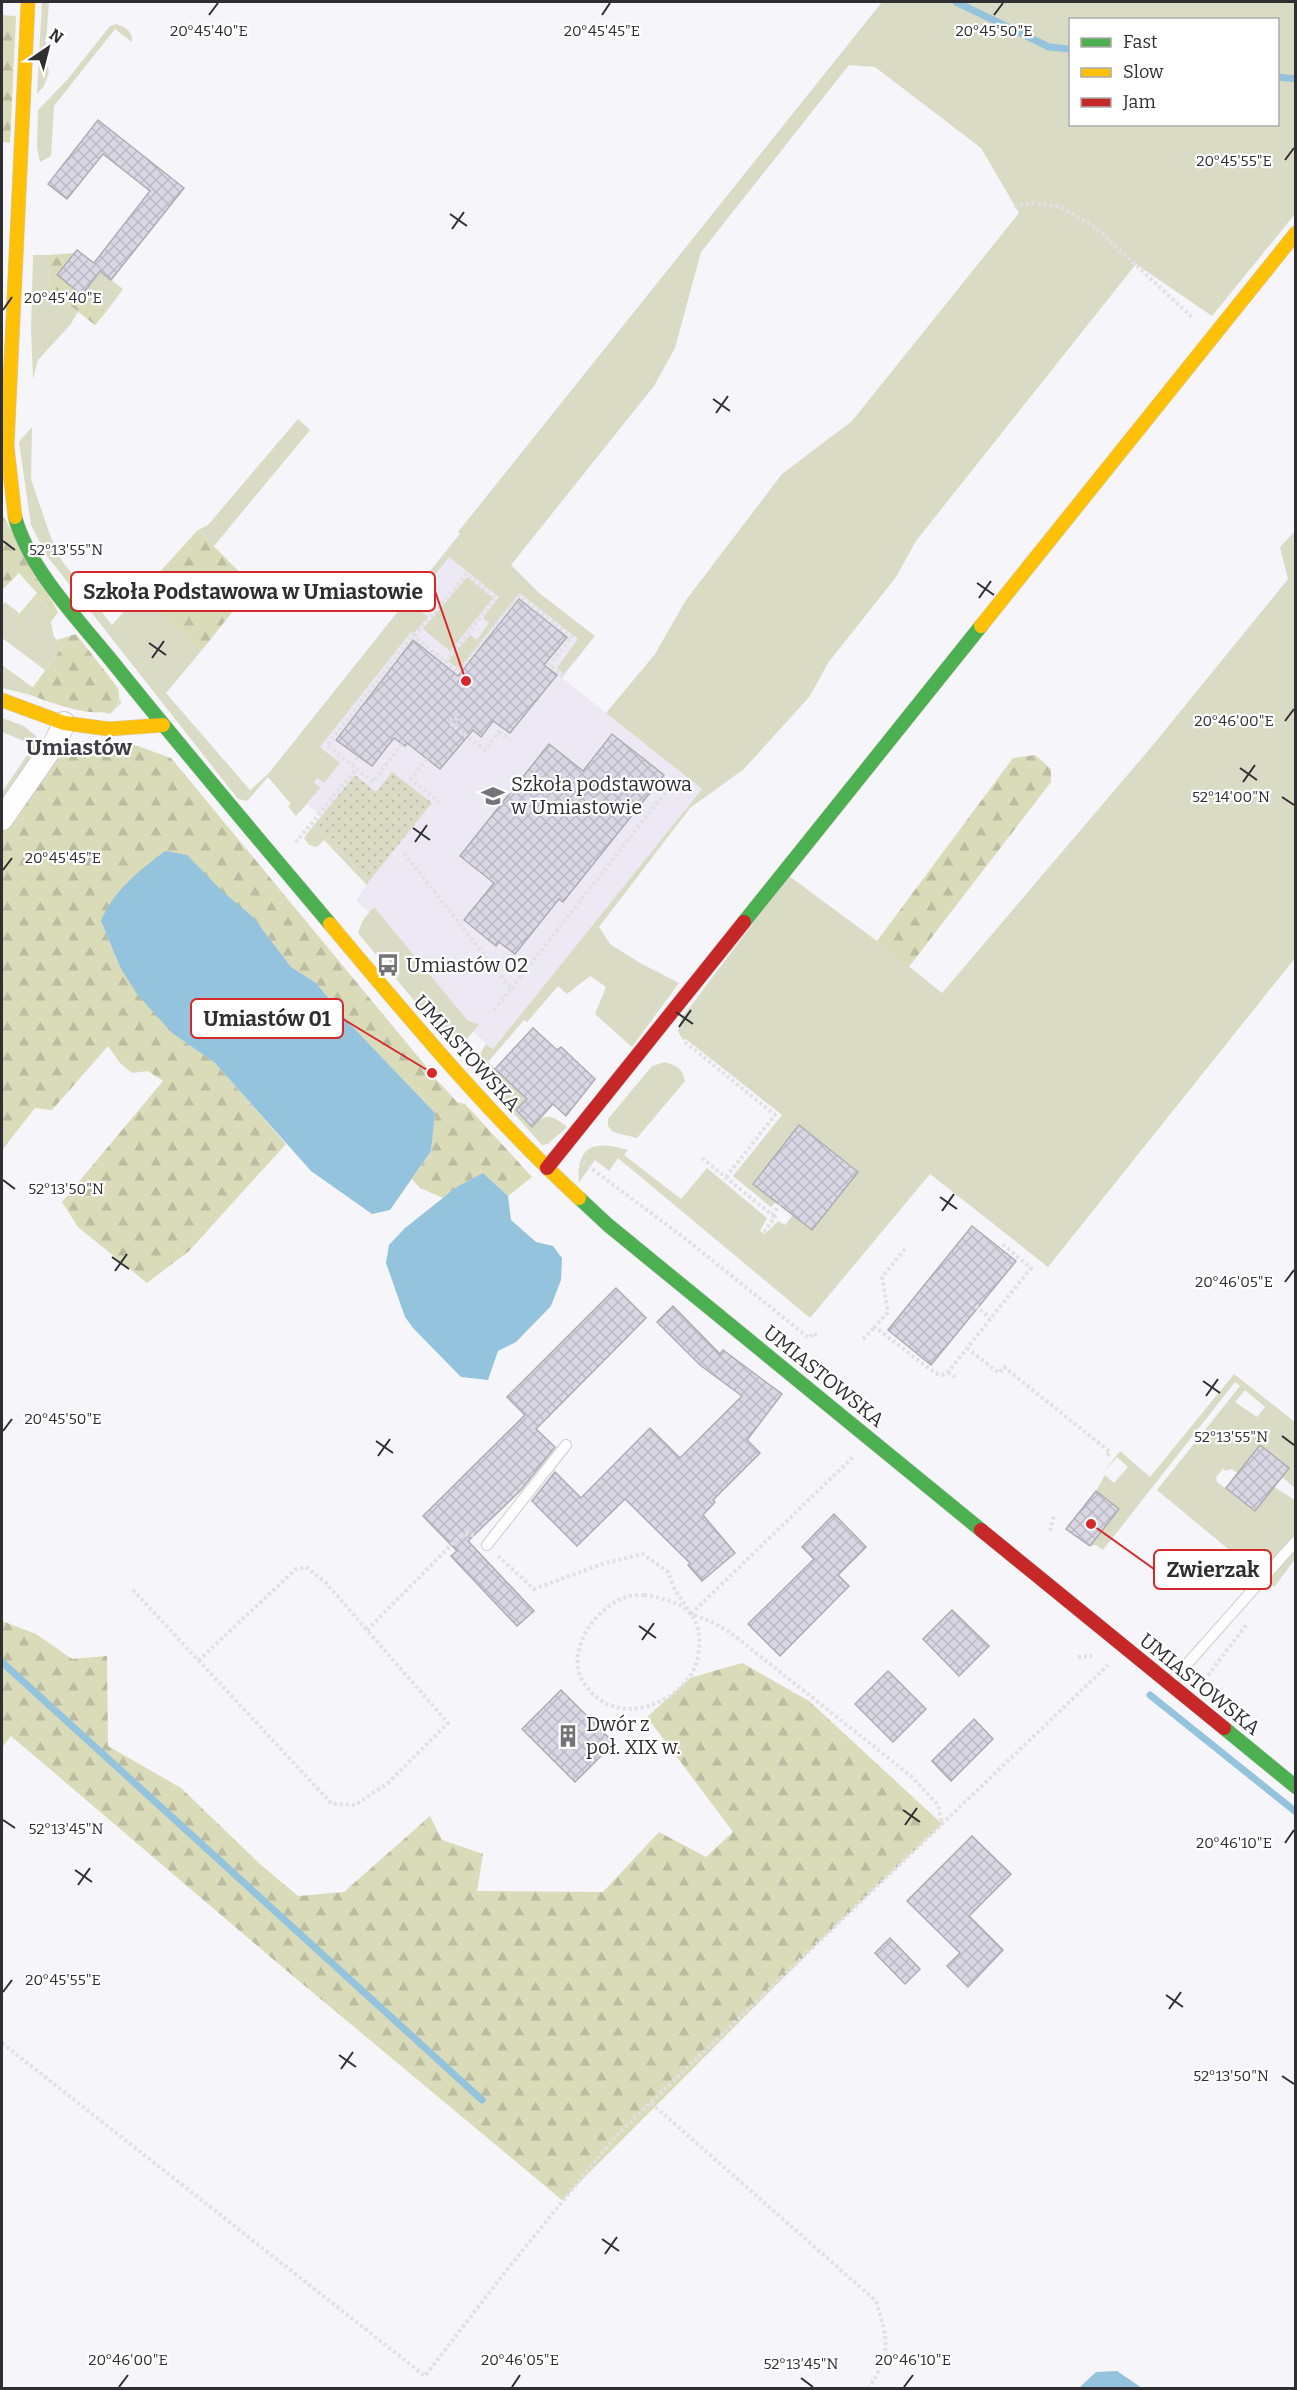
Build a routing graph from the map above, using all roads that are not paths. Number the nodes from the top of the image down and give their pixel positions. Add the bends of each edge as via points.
1 (28, 2) edge
2 (1296, 233) edge
3 (2, 700) edge
4 (64, 723) junction
5 (164, 725) junction
6 (2, 819) edge
7 (546, 1168) junction
8 (566, 1445) dead end
9 (1296, 1541) edge
10 (487, 1545) road end
11 (1169, 1684) junction
12 (1296, 1787) edge

1 - 5 main road, UMIASTOWSKA via 8,446 11,489 19,529 57,593
2 - 7 main road
3 - 4 main road
4 - 5 main road via 109,729
4 - 6 street via 56,741
5 - 7 main road, UMIASTOWSKA via 387,992
7 - 11 main road, UMIASTOWSKA via 608,1225
8 - 10 lane
9 - 11 lane
11 - 12 main road, UMIASTOWSKA

